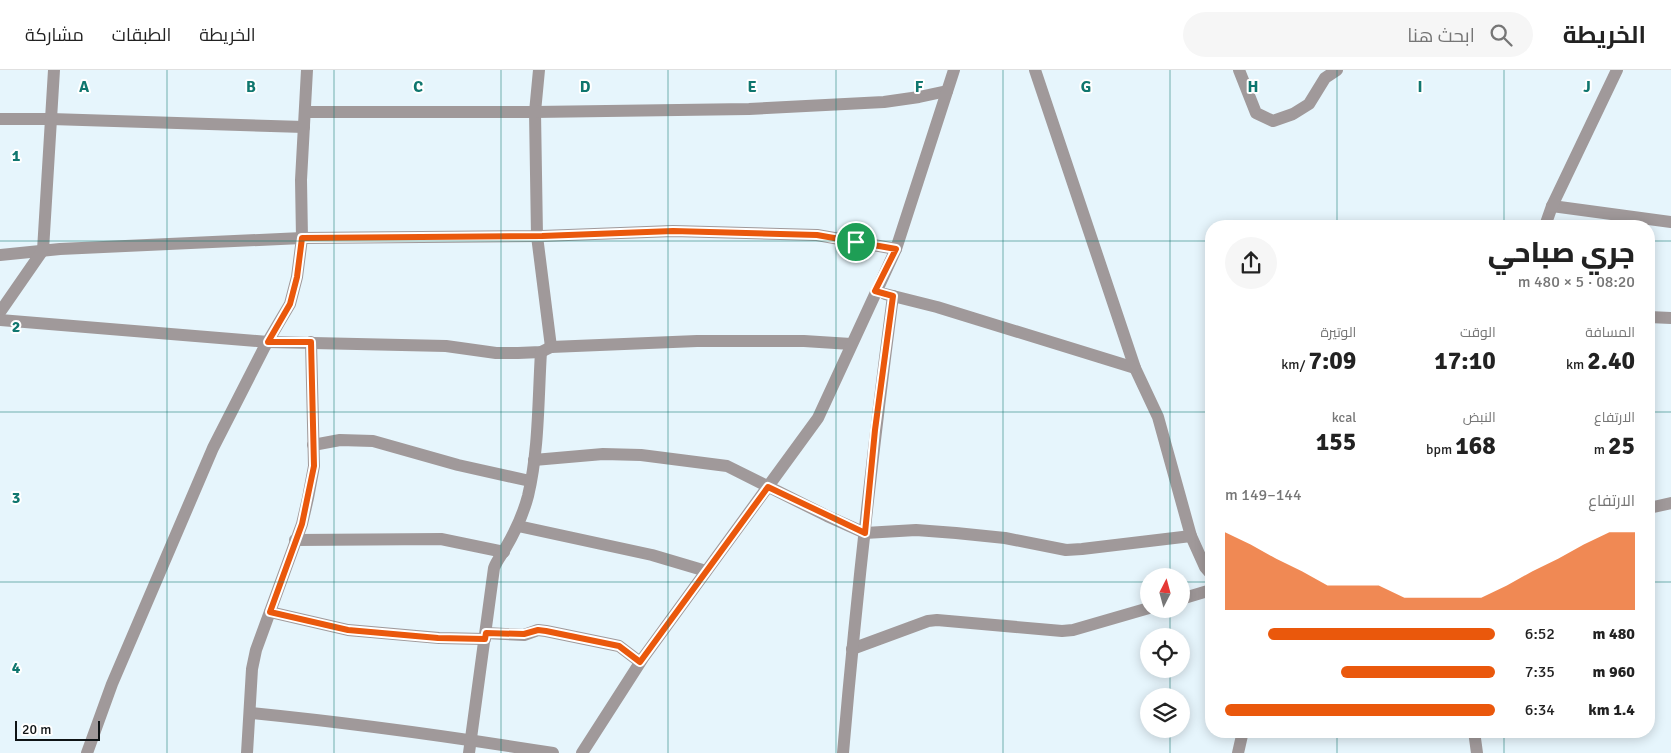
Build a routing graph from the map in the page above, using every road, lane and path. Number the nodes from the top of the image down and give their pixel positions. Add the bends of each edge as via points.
1 (54, 70) edge
2 (307, 70) edge
3 (540, 70) edge
4 (954, 70) edge
5 (1035, 70) edge
6 (1239, 70) edge
7 (1337, 70) edge
8 (1617, 70) edge
9 (947, 91) junction
10 (305, 112) junction
11 (535, 112) junction
12 (0, 119) edge
13 (51, 119) junction
14 (304, 127) junction
15 (1552, 206) junction
16 (1547, 220) edge
17 (1671, 222) edge
18 (537, 236) junction
19 (302, 238) junction
20 (896, 249) junction
21 (43, 250) junction
22 (0, 255) edge
23 (875, 291) junction
24 (893, 296) junction
25 (0, 312) edge
26 (1655, 317) edge
27 (1671, 318) edge
28 (0, 320) edge
29 (268, 342) junction
30 (311, 342) junction
31 (851, 344) junction
32 (546, 350) junction
33 (1135, 368) junction
34 (313, 445) junction
35 (534, 460) junction
36 (530, 481) junction
37 (768, 487) junction
38 (1671, 503) edge
39 (1655, 507) edge
40 (518, 526) junction
41 (865, 533) junction
42 (1191, 536) junction
43 (296, 540) junction
44 (504, 552) junction
45 (1205, 567) edge
46 (706, 572) junction
47 (1205, 592) edge
48 (1190, 596) edge
49 (1140, 611) edge
50 (270, 612) junction
51 (485, 636) junction
52 (852, 649) junction
53 (640, 662) junction
54 (251, 713) junction
55 (1241, 738) edge
56 (1475, 738) edge
57 (472, 740) junction
58 (87, 753) edge
59 (247, 753) edge
60 (469, 753) edge
61 (553, 753) edge
62 (582, 753) edge
63 (843, 753) edge
64 (1238, 753) edge
65 (1477, 753) edge

1 - 13 street
2 - 10 street
3 - 11 street
4 - 9 street
5 - 33 street
6 - 7 street via 1256,113 1273,121 1309,104 1324,78
8 - 15 street
9 - 11 street via 884,102 749,109
9 - 20 street
10 - 11 street
10 - 14 street
11 - 18 street
12 - 13 street
13 - 14 street
13 - 21 street
14 - 19 street
15 - 16 street
15 - 17 street
18 - 19 street
18 - 20 street via 673,231 807,235
18 - 32 street
19 - 21 street
19 - 29 street via 290,304
20 - 23 street
21 - 22 street
21 - 25 street
23 - 24 street
23 - 31 street
24 - 33 street
24 - 41 street
26 - 27 street
28 - 29 street
29 - 30 street
29 - 58 street via 213,448 112,684
30 - 32 street via 446,346 496,353
30 - 34 street
31 - 32 street via 697,340
31 - 37 street via 818,418
32 - 35 street
33 - 42 street via 1158,417
34 - 36 street via 340,440 373,442
34 - 43 street via 314,466
35 - 36 street
35 - 37 street via 603,454 689,460 727,466
36 - 40 street
37 - 41 street
37 - 46 street
38 - 39 street
40 - 44 street
40 - 46 street via 652,555
41 - 42 street via 916,530 956,533 1005,538 1066,550
41 - 52 street
42 - 45 street
43 - 44 street via 440,539
43 - 50 street
44 - 51 street via 494,568
46 - 53 street
47 - 48 street
49 - 52 street via 1062,631 928,621
50 - 51 street via 348,630 438,638
50 - 54 street via 252,669
51 - 53 street via 546,631 619,646
51 - 57 street
52 - 63 street
53 - 62 street
54 - 57 street
54 - 59 street
55 - 64 street
56 - 65 street
57 - 60 street
57 - 61 street

